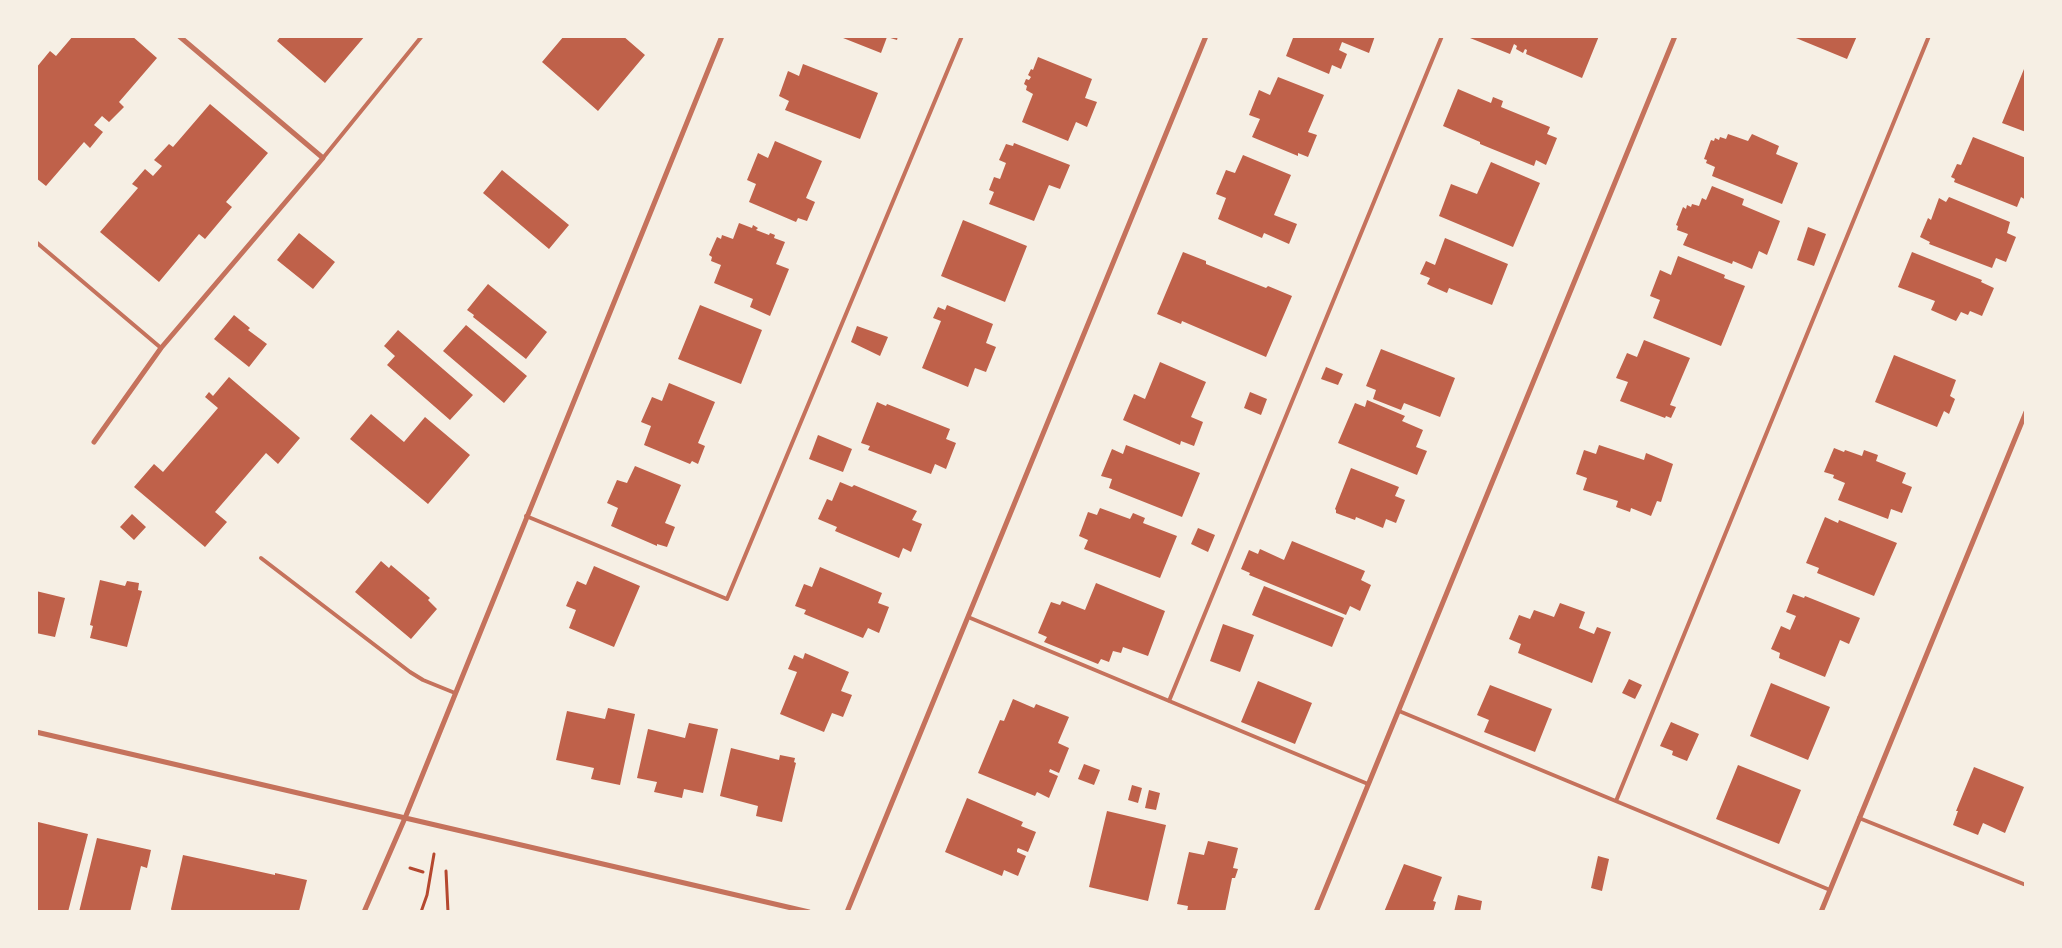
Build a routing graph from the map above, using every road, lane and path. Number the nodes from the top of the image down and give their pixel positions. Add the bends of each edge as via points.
1 (179, 36) edge
2 (422, 36) edge
3 (722, 36) edge
4 (962, 36) edge
5 (1206, 36) edge
6 (1442, 36) edge
7 (1675, 36) edge
8 (1929, 36) edge
9 (323, 158) junction
10 (36, 242) edge
11 (160, 348) junction
12 (2026, 412) edge
13 (94, 442) dead end
14 (526, 516) junction
15 (261, 558) dead end
16 (968, 616) junction
17 (455, 694) junction
18 (1169, 700) junction
19 (1398, 711) junction
20 (36, 732) edge
21 (1368, 784) junction
22 (1616, 801) junction
23 (405, 818) junction
24 (1859, 818) junction
25 (434, 854) dead end
26 (410, 868) dead end
27 (423, 872) dead end
28 (446, 872) dead end
29 (2026, 885) edge
30 (1830, 890) junction
31 (364, 912) edge
32 (421, 912) edge
33 (448, 912) edge
34 (809, 912) edge
35 (847, 912) edge
36 (1316, 912) edge
37 (1821, 912) edge

1 - 9 street
2 - 9 lane
3 - 14 street
4 - 14 lane via 727,599
5 - 16 street
6 - 18 lane
7 - 19 street
8 - 22 lane
9 - 11 street
10 - 11 lane
11 - 13 street
12 - 24 street
14 - 17 street
15 - 17 lane via 410,672
16 - 18 lane
16 - 35 street
17 - 23 street
18 - 21 lane
19 - 21 street
19 - 22 lane
20 - 23 street
21 - 36 street
22 - 30 lane
23 - 31 street
23 - 34 street
24 - 29 lane
24 - 30 street
25 - 32 path
26 - 27 path
28 - 33 path
30 - 37 street

